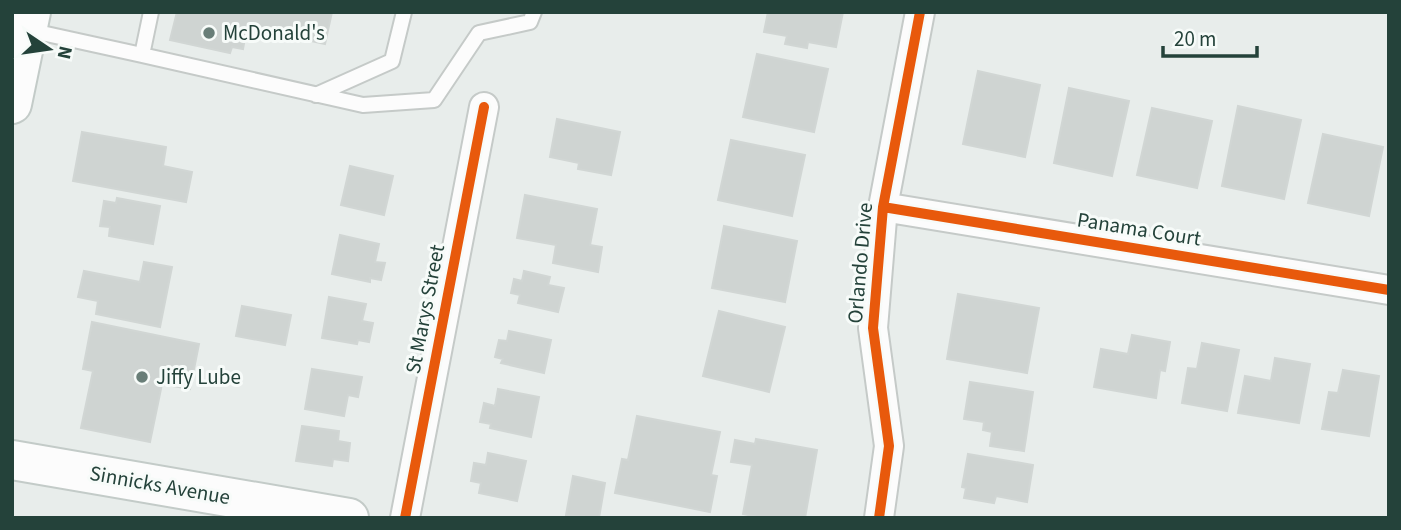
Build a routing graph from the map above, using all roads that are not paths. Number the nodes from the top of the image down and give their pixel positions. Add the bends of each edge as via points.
1 (151, 12) edge
2 (404, 12) edge
3 (534, 12) edge
4 (920, 12) edge
5 (29, 21) edge
6 (142, 55) junction
7 (316, 95) junction
8 (12, 104) edge
9 (484, 107) dead end
10 (883, 206) junction
11 (1389, 290) edge
12 (12, 460) edge
13 (349, 518) edge
14 (405, 518) edge
15 (879, 518) edge

1 - 6 lane
2 - 7 lane via 392,61
3 - 7 lane via 530,22 478,33 434,100 363,105
4 - 10 street, Orlando Drive
5 - 6 lane
5 - 8 street
6 - 7 lane
9 - 14 street, St Marys Street
10 - 11 street, Panama Court
10 - 15 street, Orlando Drive via 873,328 889,446
12 - 13 street, Sinnicks Avenue

